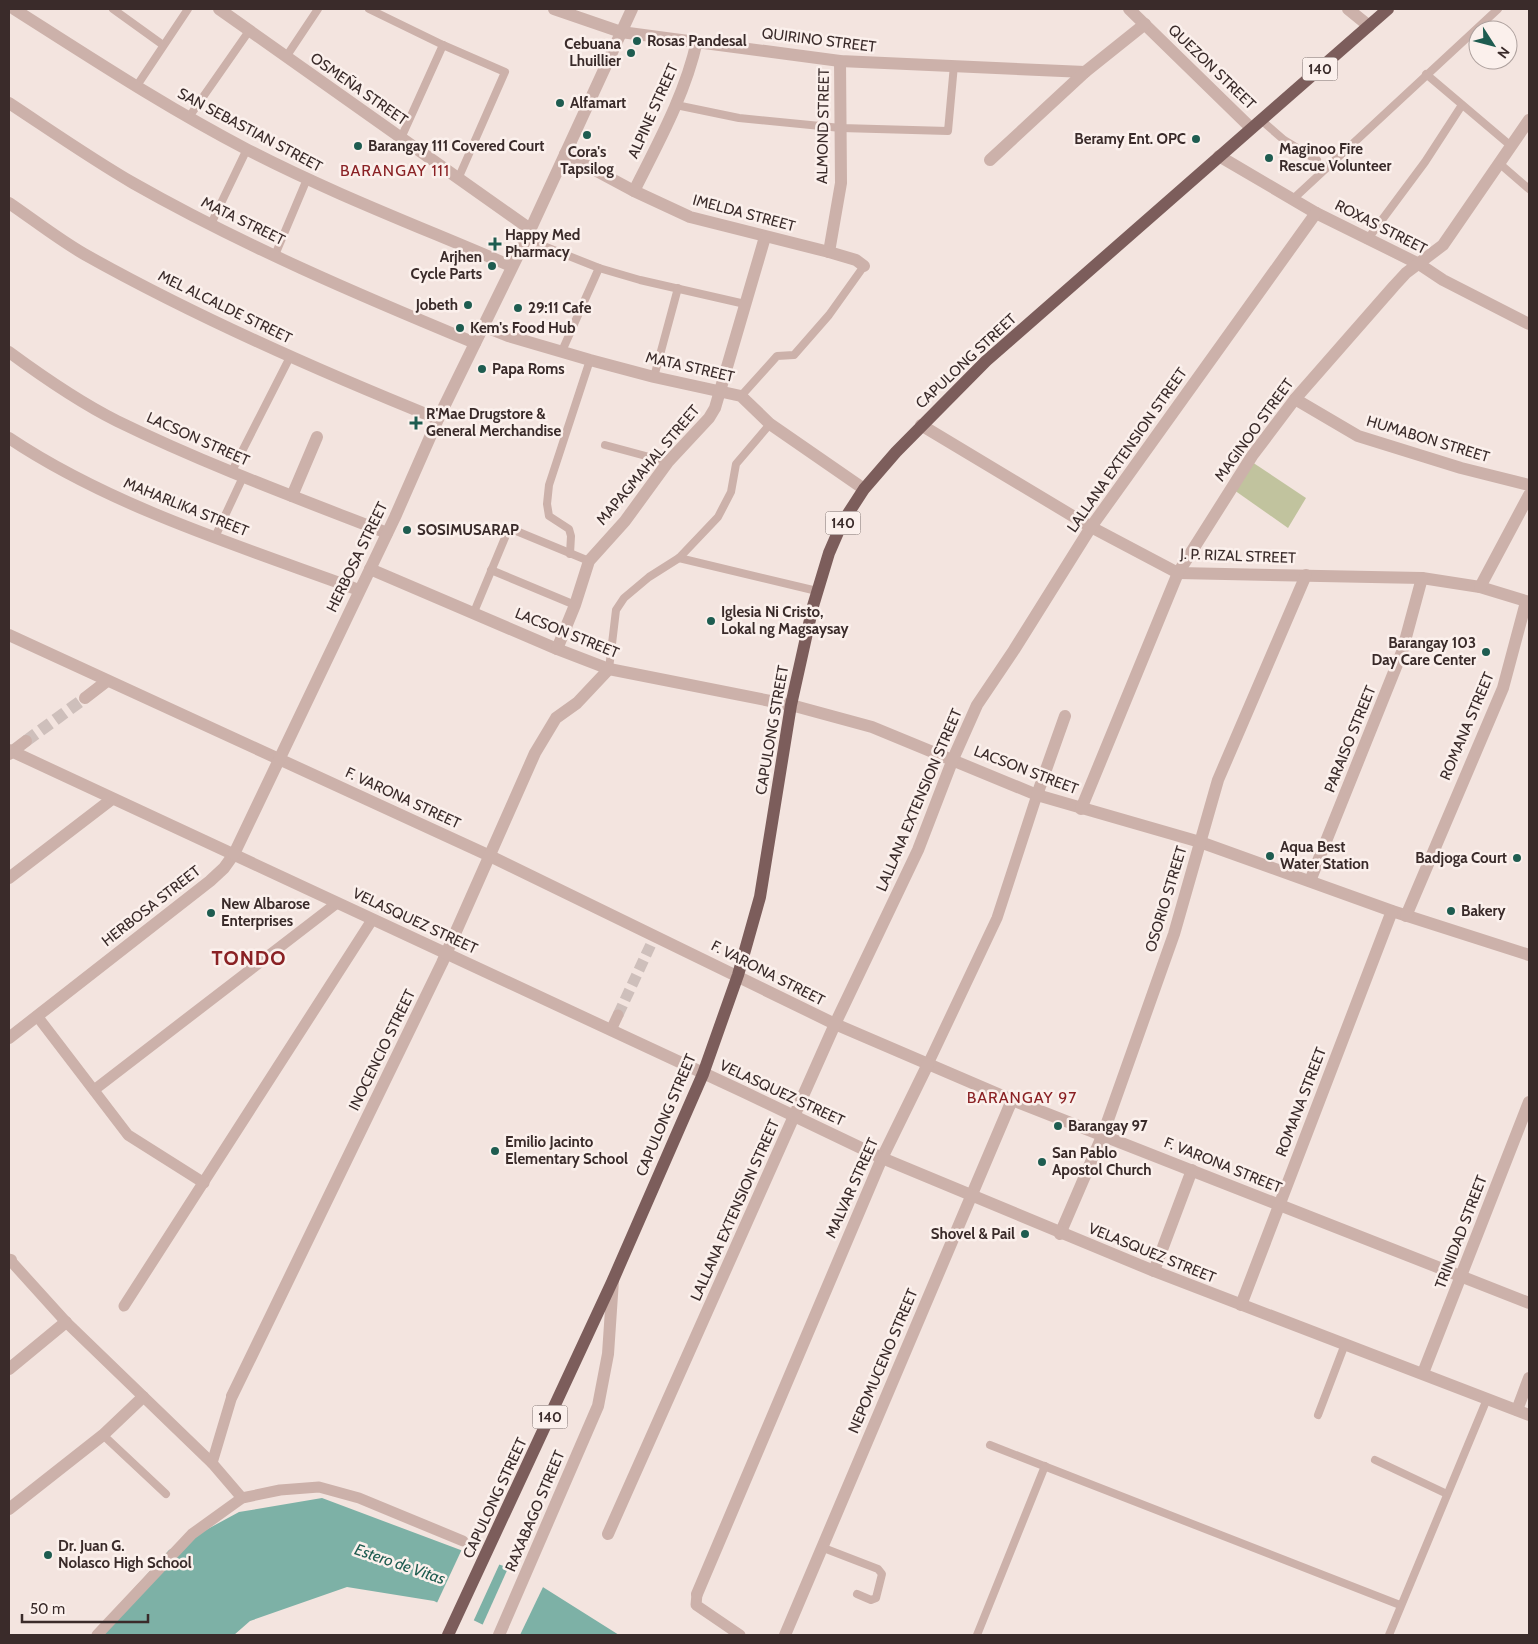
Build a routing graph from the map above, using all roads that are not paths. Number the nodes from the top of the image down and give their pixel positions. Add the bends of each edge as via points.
1 (14, 9) edge
2 (113, 9) edge
3 (188, 9) edge
4 (221, 9) edge
5 (318, 9) edge
6 (369, 9) edge
7 (554, 9) edge
8 (632, 9) edge
9 (1129, 9) edge
10 (1348, 9) edge
11 (1388, 9) edge
12 (1498, 9) edge
13 (1145, 24) junction
14 (1369, 26) junction
15 (249, 31) junction
16 (621, 32) junction
17 (698, 42) junction
18 (163, 45) junction
19 (443, 45) junction
20 (286, 57) junction
21 (840, 61) junction
22 (954, 66) junction
23 (1085, 72) junction
24 (1426, 74) junction
25 (136, 87) junction
26 (9, 103) edge
27 (676, 105) junction
28 (1462, 105) junction
29 (189, 117) junction
30 (1529, 120) edge
31 (1256, 124) junction
32 (840, 128) junction
33 (401, 138) junction
34 (1511, 146) junction
35 (247, 149) junction
36 (565, 154) junction
37 (1220, 156) junction
38 (990, 160) dead end
39 (1317, 160) dead end
40 (1500, 164) junction
41 (307, 179) junction
42 (458, 179) junction
43 (1529, 189) edge
44 (634, 192) junction
45 (1292, 200) junction
46 (9, 203) edge
47 (1316, 213) junction
48 (211, 224) junction
49 (528, 234) junction
50 (765, 237) junction
51 (1367, 240) junction
52 (828, 252) junction
53 (275, 255) junction
54 (1419, 264) junction
55 (512, 266) junction
56 (864, 266) joint
57 (599, 268) junction
58 (678, 288) junction
59 (745, 304) junction
60 (1527, 319) edge
61 (484, 326) junction
62 (475, 343) junction
63 (562, 351) junction
64 (9, 352) edge
65 (290, 357) junction
66 (590, 360) junction
67 (654, 377) junction
68 (720, 390) junction
69 (741, 396) junction
70 (1295, 400) junction
71 (438, 419) junction
72 (770, 424) junction
73 (921, 425) junction
74 (317, 437) dead end
75 (9, 438) edge
76 (605, 445) dead end
77 (668, 462) junction
78 (237, 475) junction
79 (1529, 485) edge
80 (864, 489) junction
81 (1529, 495) edge
82 (292, 496) junction
83 (1091, 527) junction
84 (387, 533) junction
85 (216, 537) junction
86 (570, 554) junction
87 (679, 558) junction
88 (589, 561) junction
89 (370, 568) junction
90 (491, 570) junction
91 (1178, 574) junction
92 (1306, 575) junction
93 (1422, 578) junction
94 (1480, 587) junction
95 (359, 590) junction
96 (817, 592) junction
97 (1528, 602) edge
98 (575, 605) junction
99 (474, 612) junction
100 (9, 635) edge
101 (556, 649) junction
102 (609, 669) junction
103 (107, 681) junction
104 (84, 698) tunnel mouth
105 (791, 705) junction
106 (1066, 716) dead end
107 (26, 741) tunnel mouth
108 (10, 752) edge
109 (279, 759) junction
110 (953, 759) junction
111 (1037, 795) junction
112 (112, 799) junction
113 (1081, 809) junction
114 (1200, 842) junction
115 (234, 854) junction
116 (490, 856) junction
117 (9, 878) edge
118 (1310, 881) junction
119 (337, 903) junction
120 (1392, 911) junction
121 (1406, 916) junction
122 (372, 920) junction
123 (445, 954) junction
124 (1529, 955) edge
125 (738, 975) junction
126 (618, 1015) tunnel mouth
127 (37, 1016) junction
128 (835, 1024) junction
129 (611, 1030) junction
130 (9, 1038) edge
131 (928, 1064) junction
132 (703, 1074) junction
133 (94, 1090) junction
134 (1012, 1100) junction
135 (1529, 1102) edge
136 (795, 1118) junction
137 (1103, 1134) junction
138 (882, 1158) junction
139 (1192, 1170) junction
140 (204, 1183) junction
141 (971, 1197) junction
142 (1278, 1206) junction
143 (1060, 1234) junction
144 (9, 1260) edge
145 (1154, 1271) junction
146 (1461, 1277) junction
147 (613, 1280) junction
148 (1529, 1303) edge
149 (1240, 1305) junction
150 (124, 1306) dead end
151 (66, 1322) junction
152 (1345, 1344) junction
153 (9, 1369) edge
154 (1422, 1374) junction
155 (1529, 1378) edge
156 (232, 1396) joint
157 (143, 1397) junction
158 (1487, 1399) junction
159 (1517, 1410) junction
160 (1529, 1415) edge
161 (1318, 1416) dead end
162 (104, 1435) junction
163 (990, 1445) dead end
164 (1375, 1460) dead end
165 (212, 1464) junction
166 (1045, 1466) junction
167 (166, 1494) dead end
168 (1447, 1494) junction
169 (242, 1498) junction
170 (9, 1509) edge
171 (608, 1534) dead end
172 (463, 1541) dead end
173 (821, 1547) junction
174 (697, 1594) joint
175 (857, 1594) dead end
176 (1400, 1605) junction
177 (499, 1634) edge
178 (97, 1635) edge
179 (448, 1635) edge
180 (740, 1635) edge
181 (785, 1635) edge
182 (977, 1635) edge
183 (1389, 1635) edge

1 - 25 street, SAN SEBASTIAN STREET
2 - 18 lane
3 - 18 lane
4 - 15 street, OSMEÑA STREET
5 - 20 lane
6 - 19 lane
7 - 16 street, QUIRINO STREET
8 - 16 street, HERBOSA STREET
9 - 13 street, QUEZON STREET
10 - 14 street
11 - 14 main road, CAPULONG STREET / 140
12 - 24 lane
13 - 23 street
13 - 31 street, QUEZON STREET
14 - 31 main road, CAPULONG STREET / 140
15 - 20 street, OSMEÑA STREET
15 - 29 lane
16 - 17 street, QUIRINO STREET
16 - 36 street, HERBOSA STREET
17 - 21 street, QUIRINO STREET
17 - 27 street, ALPINE STREET via 692,67
18 - 25 lane
19 - 33 lane
19 - 42 lane via 505,72
20 - 33 street, OSMEÑA STREET
21 - 22 street, QUIRINO STREET
21 - 32 street, ALMOND STREET
22 - 23 street, QUIRINO STREET
22 - 32 lane via 948,131
23 - 38 street
24 - 28 lane
24 - 45 lane
25 - 29 street, SAN SEBASTIAN STREET
26 - 48 street, MATA STREET via 129,180
27 - 32 lane via 739,118
27 - 44 street, ALPINE STREET
28 - 34 lane
28 - 51 lane via 1425,162
29 - 35 street, SAN SEBASTIAN STREET
30 - 34 street, MAGINOO STREET
31 - 37 main road, CAPULONG STREET / 140
31 - 39 lane
32 - 52 street, ALMOND STREET via 841,183
33 - 42 street, OSMEÑA STREET
34 - 40 street, MAGINOO STREET
35 - 41 street, SAN SEBASTIAN STREET
35 - 48 lane
36 - 44 street, IMELDA STREET
36 - 49 street, HERBOSA STREET
37 - 45 street, ROXAS STREET
37 - 73 main road, CAPULONG STREET / 140 via 986,361
40 - 43 lane
40 - 54 street, MAGINOO STREET via 1443,246
41 - 53 lane
41 - 55 street, SAN SEBASTIAN STREET
42 - 49 street, OSMEÑA STREET
44 - 50 street, IMELDA STREET via 690,217
45 - 47 street, ROXAS STREET
46 - 65 street, MEL ALCALDE STREET via 83,253
47 - 51 street, ROXAS STREET
47 - 83 street, LALLANA EXTENSION STREET
48 - 53 street, MATA STREET
49 - 55 street, HERBOSA STREET
49 - 57 lane
50 - 52 street, IMELDA STREET
50 - 59 street, MAPAGMAHAL STREET
51 - 54 street, ROXAS STREET
52 - 56 street, IMELDA STREET via 856,260
53 - 62 street, MATA STREET
54 - 60 street, ROXAS STREET via 1443,280
54 - 70 street, MAGINOO STREET via 1394,286
55 - 61 street, HERBOSA STREET
56 - 69 lane via 829,315 794,355 777,356
57 - 58 lane
57 - 63 lane
58 - 59 lane
58 - 67 lane
59 - 68 street, MAPAGMAHAL STREET
61 - 62 street, HERBOSA STREET
61 - 63 street, MATA STREET
62 - 71 street, HERBOSA STREET
63 - 66 street, MATA STREET
64 - 78 street, LACSON STREET via 52,383 116,421
65 - 71 street, MEL ALCALDE STREET
65 - 78 lane
66 - 67 street, MATA STREET
66 - 86 lane via 548,485 549,516 569,529
67 - 68 street, MATA STREET
68 - 69 street, MATA STREET
68 - 77 street, MAPAGMAHAL STREET via 709,418
69 - 72 street, MATA STREET
70 - 79 street, HUMABON STREET via 1358,436
70 - 91 street, MAGINOO STREET via 1252,456
71 - 84 street, HERBOSA STREET
72 - 80 street, MATA STREET
72 - 87 lane via 736,464 731,492 718,517
73 - 80 main road, CAPULONG STREET / 140
73 - 83 street, J. P. RIZAL STREET
74 - 82 street
75 - 85 street, MAHARLIKA STREET via 41,459 104,491
76 - 77 lane
77 - 88 street, MAPAGMAHAL STREET via 630,516
78 - 82 street, LACSON STREET
78 - 85 lane
80 - 96 main road, CAPULONG STREET / 140 via 839,531
81 - 94 street
82 - 84 street, LACSON STREET
83 - 91 street, J. P. RIZAL STREET
83 - 110 street, LALLANA EXTENSION STREET via 977,705
84 - 89 street, HERBOSA STREET
85 - 95 street, MAHARLIKA STREET
86 - 88 lane
86 - 90 lane via 509,528
87 - 96 lane
87 - 102 lane via 649,577 624,598 616,610
88 - 98 street, MAPAGMAHAL STREET
89 - 95 street, HERBOSA STREET
89 - 99 street, LACSON STREET
90 - 98 lane
90 - 99 lane
91 - 92 street, J. P. RIZAL STREET
91 - 113 street, MAGINOO STREET
92 - 93 street, J. P. RIZAL STREET
92 - 114 street, OSORIO STREET via 1218,780
93 - 94 street, J. P. RIZAL STREET
93 - 118 street, PARAISO STREET via 1402,652
94 - 97 street, J. P. RIZAL STREET
95 - 109 street, HERBOSA STREET
96 - 105 main road, CAPULONG STREET / 140
97 - 121 street, ROMANA STREET via 1503,688
98 - 101 street, MAPAGMAHAL STREET
99 - 101 street, LACSON STREET
100 - 103 street, F. VARONA STREET
101 - 102 street, LACSON STREET
102 - 105 street, LACSON STREET
102 - 116 street, INOCENCIO STREET via 576,703 560,714 544,736
103 - 104 street
103 - 109 street, F. VARONA STREET
105 - 110 street, LACSON STREET via 872,727
105 - 125 main road, CAPULONG STREET / 140 via 760,897
106 - 111 street
107 - 108 street
108 - 112 street, VELASQUEZ STREET
109 - 115 street, HERBOSA STREET
109 - 116 street, F. VARONA STREET
110 - 111 street, LACSON STREET
110 - 128 street, LALLANA EXTENSION STREET via 918,850
111 - 113 street, LACSON STREET
111 - 131 street, MALVAR STREET via 997,918
112 - 115 street, VELASQUEZ STREET
112 - 117 street
113 - 114 street, LACSON STREET
114 - 118 street, LACSON STREET
114 - 137 street, OSORIO STREET via 1174,934
115 - 119 street, VELASQUEZ STREET
115 - 127 street, HERBOSA STREET via 210,881
116 - 123 street, INOCENCIO STREET
116 - 125 street, F. VARONA STREET via 653,939
118 - 120 street, LACSON STREET
119 - 122 street, VELASQUEZ STREET
119 - 133 street
120 - 121 street, LACSON STREET
120 - 142 street, ROMANA STREET
121 - 124 street, LACSON STREET
122 - 123 street, VELASQUEZ STREET
122 - 140 street
123 - 129 street, VELASQUEZ STREET
123 - 156 street, INOCENCIO STREET
125 - 128 street, F. VARONA STREET
125 - 132 main road, CAPULONG STREET / 140
126 - 129 street
127 - 130 street, HERBOSA STREET
127 - 133 street
128 - 131 street, F. VARONA STREET
128 - 136 street, LALLANA EXTENSION STREET
129 - 132 street, VELASQUEZ STREET
131 - 134 street, F. VARONA STREET
131 - 138 street, MALVAR STREET
132 - 136 street, VELASQUEZ STREET
132 - 147 main road, CAPULONG STREET / 140
133 - 140 street via 128,1135
134 - 137 street, F. VARONA STREET
134 - 141 street, NEPOMUCENO STREET
135 - 146 street, TRINIDAD STREET
136 - 138 street, VELASQUEZ STREET
136 - 171 street, LALLANA EXTENSION STREET
137 - 139 street, F. VARONA STREET
137 - 143 street, OSORIO STREET
138 - 141 street, VELASQUEZ STREET
138 - 174 street, MALVAR STREET
139 - 142 street, F. VARONA STREET
139 - 145 street
140 - 150 street
141 - 143 street, VELASQUEZ STREET
141 - 173 street, NEPOMUCENO STREET
142 - 146 street, F. VARONA STREET
142 - 149 street, ROMANA STREET
143 - 145 street, VELASQUEZ STREET
144 - 151 street
145 - 149 street, VELASQUEZ STREET
146 - 148 street, F. VARONA STREET
146 - 154 street, TRINIDAD STREET
147 - 177 street, RAXABAGO STREET via 608,1354 598,1406
147 - 179 main road, CAPULONG STREET / 140
149 - 152 street, VELASQUEZ STREET
151 - 153 street
151 - 157 street
152 - 154 street, VELASQUEZ STREET
152 - 161 lane
154 - 158 street, VELASQUEZ STREET
155 - 159 street
156 - 165 street, INOCENCIO STREET
157 - 162 street
157 - 165 street
158 - 159 street, VELASQUEZ STREET
158 - 168 lane
159 - 160 street, VELASQUEZ STREET
162 - 167 lane
162 - 170 street
163 - 166 lane
164 - 168 lane
165 - 169 street
166 - 176 lane
166 - 182 lane
168 - 176 lane
169 - 172 street via 280,1490 319,1487 359,1498
169 - 178 street via 192,1534
173 - 175 lane via 878,1569 882,1574 876,1598 871,1600
173 - 181 street, NEPOMUCENO STREET
174 - 180 street via 696,1605
176 - 183 lane

